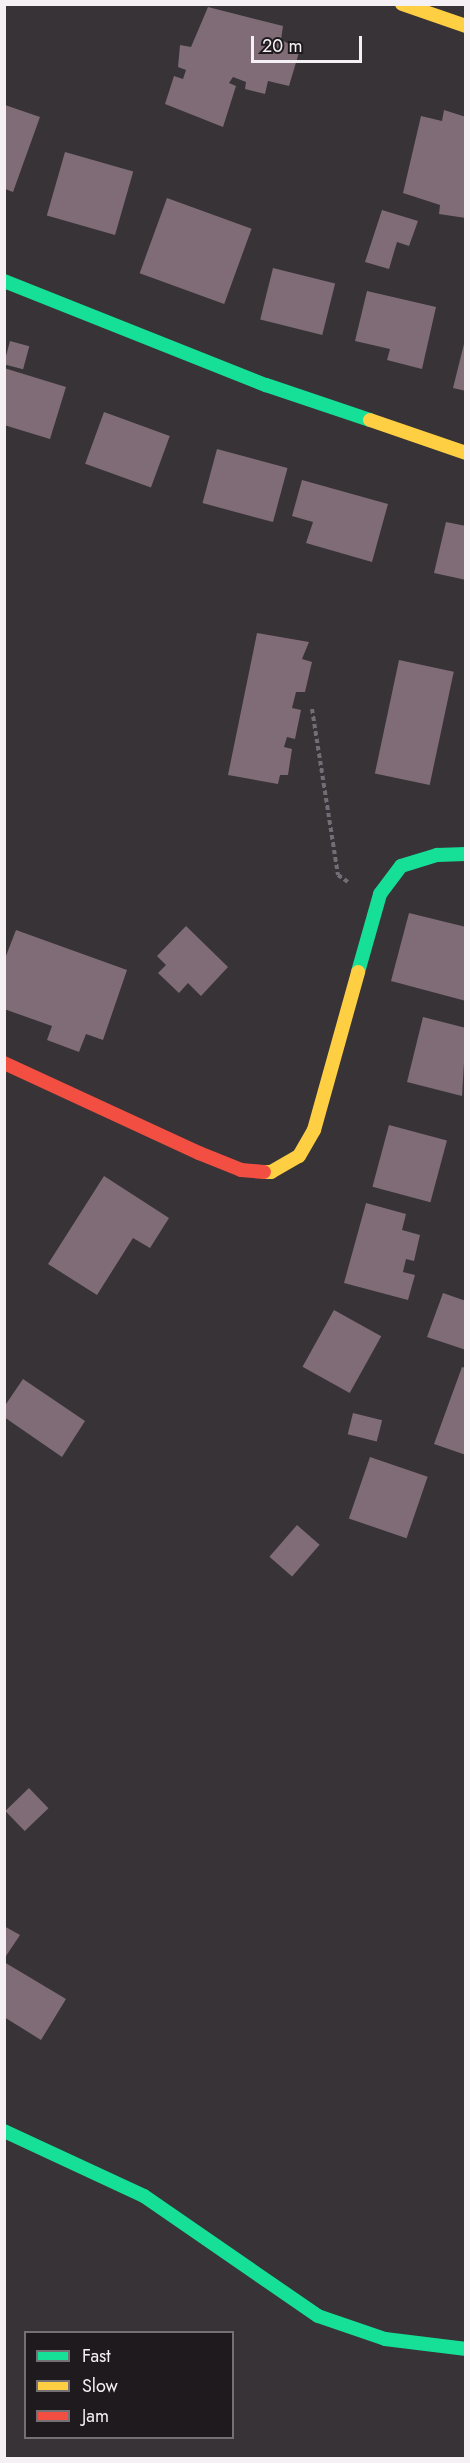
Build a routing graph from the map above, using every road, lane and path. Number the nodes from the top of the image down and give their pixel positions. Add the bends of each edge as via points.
1 (402, 4) edge
2 (465, 26) edge
3 (4, 281) edge
4 (465, 453) edge
5 (312, 709) dead end
6 (465, 854) edge
7 (376, 905) junction
8 (4, 1063) edge
9 (4, 2132) edge
10 (465, 2349) edge

1 - 2 street
3 - 4 street via 266,385
5 - 7 path via 338,874
6 - 7 street via 436,855 401,866
7 - 8 street via 314,1130 299,1156 271,1172 241,1170 199,1154
9 - 10 street via 144,2196 318,2316 385,2338

